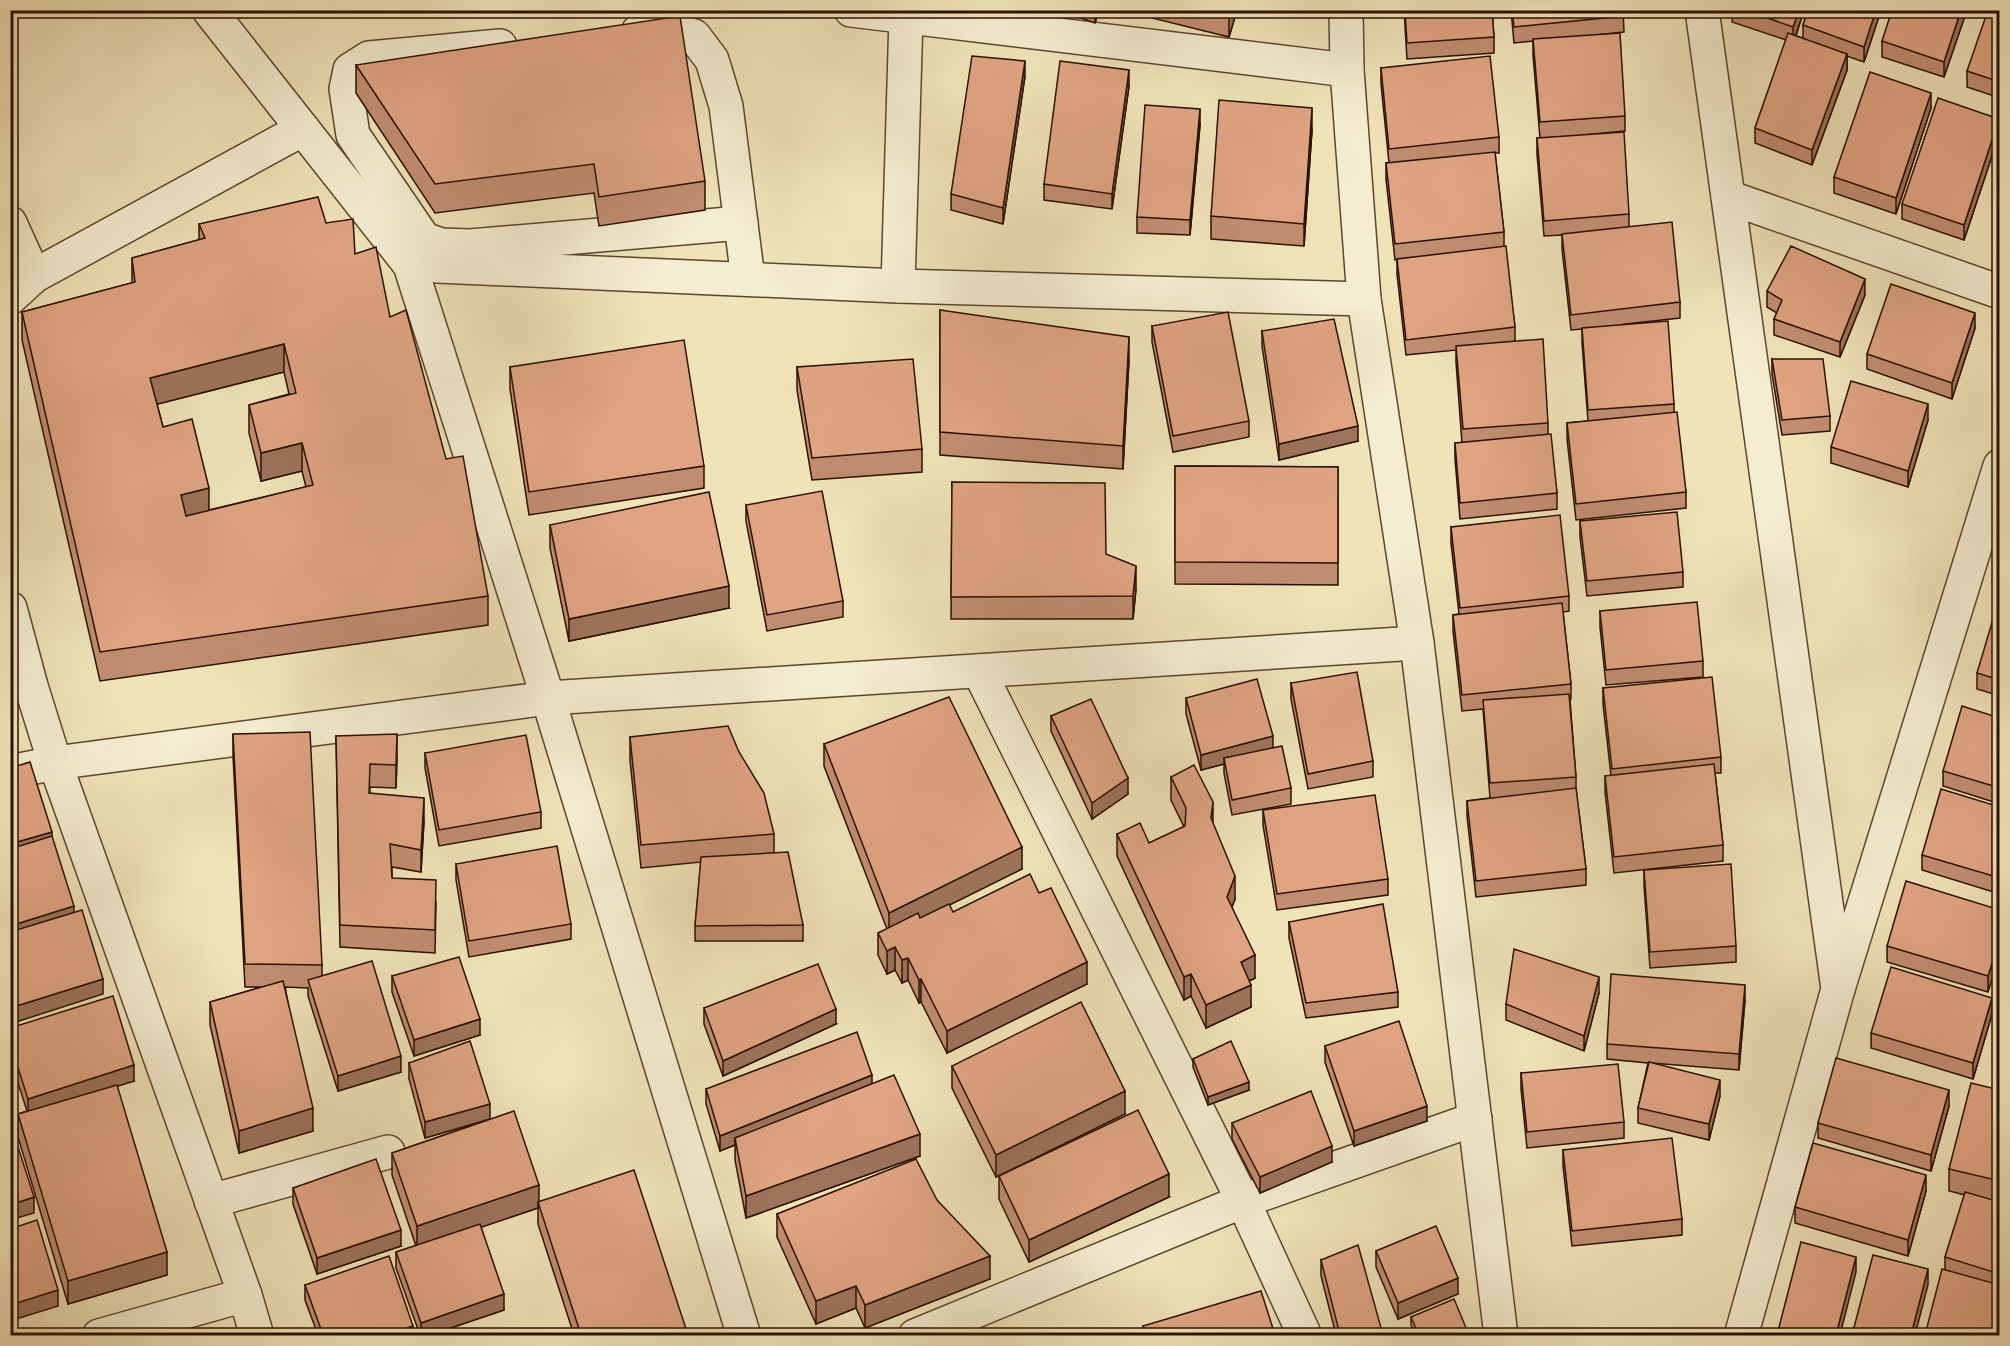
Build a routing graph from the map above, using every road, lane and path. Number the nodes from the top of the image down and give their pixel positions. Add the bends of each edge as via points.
1 (209, 10) edge
2 (851, 10) edge
3 (1346, 10) edge
4 (1702, 10) edge
5 (906, 17) junction
6 (603, 36) edge
7 (533, 42) edge
8 (1347, 70) junction
9 (303, 129) junction
10 (1728, 197) junction
11 (10, 223) edge
12 (741, 223) junction
13 (410, 265) junction
14 (34, 276) junction
15 (748, 279) junction
16 (898, 286) junction
17 (2000, 292) edge
18 (10, 298) edge
19 (1364, 299) junction
20 (2000, 466) edge
21 (10, 608) edge
22 (1417, 643) junction
23 (979, 671) junction
24 (549, 698) junction
25 (55, 763) junction
26 (10, 772) edge
27 (1838, 989) junction
28 (1474, 1119) junction
29 (388, 1152) dead end
30 (211, 1201) junction
31 (1243, 1201) junction
32 (245, 1295) junction
33 (99, 1335) edge
34 (257, 1335) edge
35 (744, 1335) edge
36 (915, 1335) edge
37 (1305, 1335) edge
38 (1501, 1335) edge
39 (1741, 1335) edge

1 - 9 street
2 - 5 street
3 - 8 street
4 - 10 street
5 - 8 street
5 - 16 street
6 - 12 street via 674,29 694,36 712,60 726,106
7 - 12 street via 369,58 350,70 346,89 353,135 424,239 441,245 470,246
8 - 19 street
9 - 13 street
9 - 14 street
10 - 17 street
10 - 27 street
11 - 14 street
12 - 15 street
13 - 15 street
13 - 24 street
14 - 18 street
15 - 16 street
16 - 19 street
19 - 22 street
20 - 27 street
21 - 25 street
22 - 23 street
22 - 28 street
23 - 24 street
23 - 31 street
24 - 25 street
24 - 35 street
25 - 26 street
25 - 30 street
27 - 39 street
28 - 31 street
28 - 38 street
29 - 30 street
30 - 32 street
31 - 36 street
31 - 37 street
32 - 33 street
32 - 34 street

